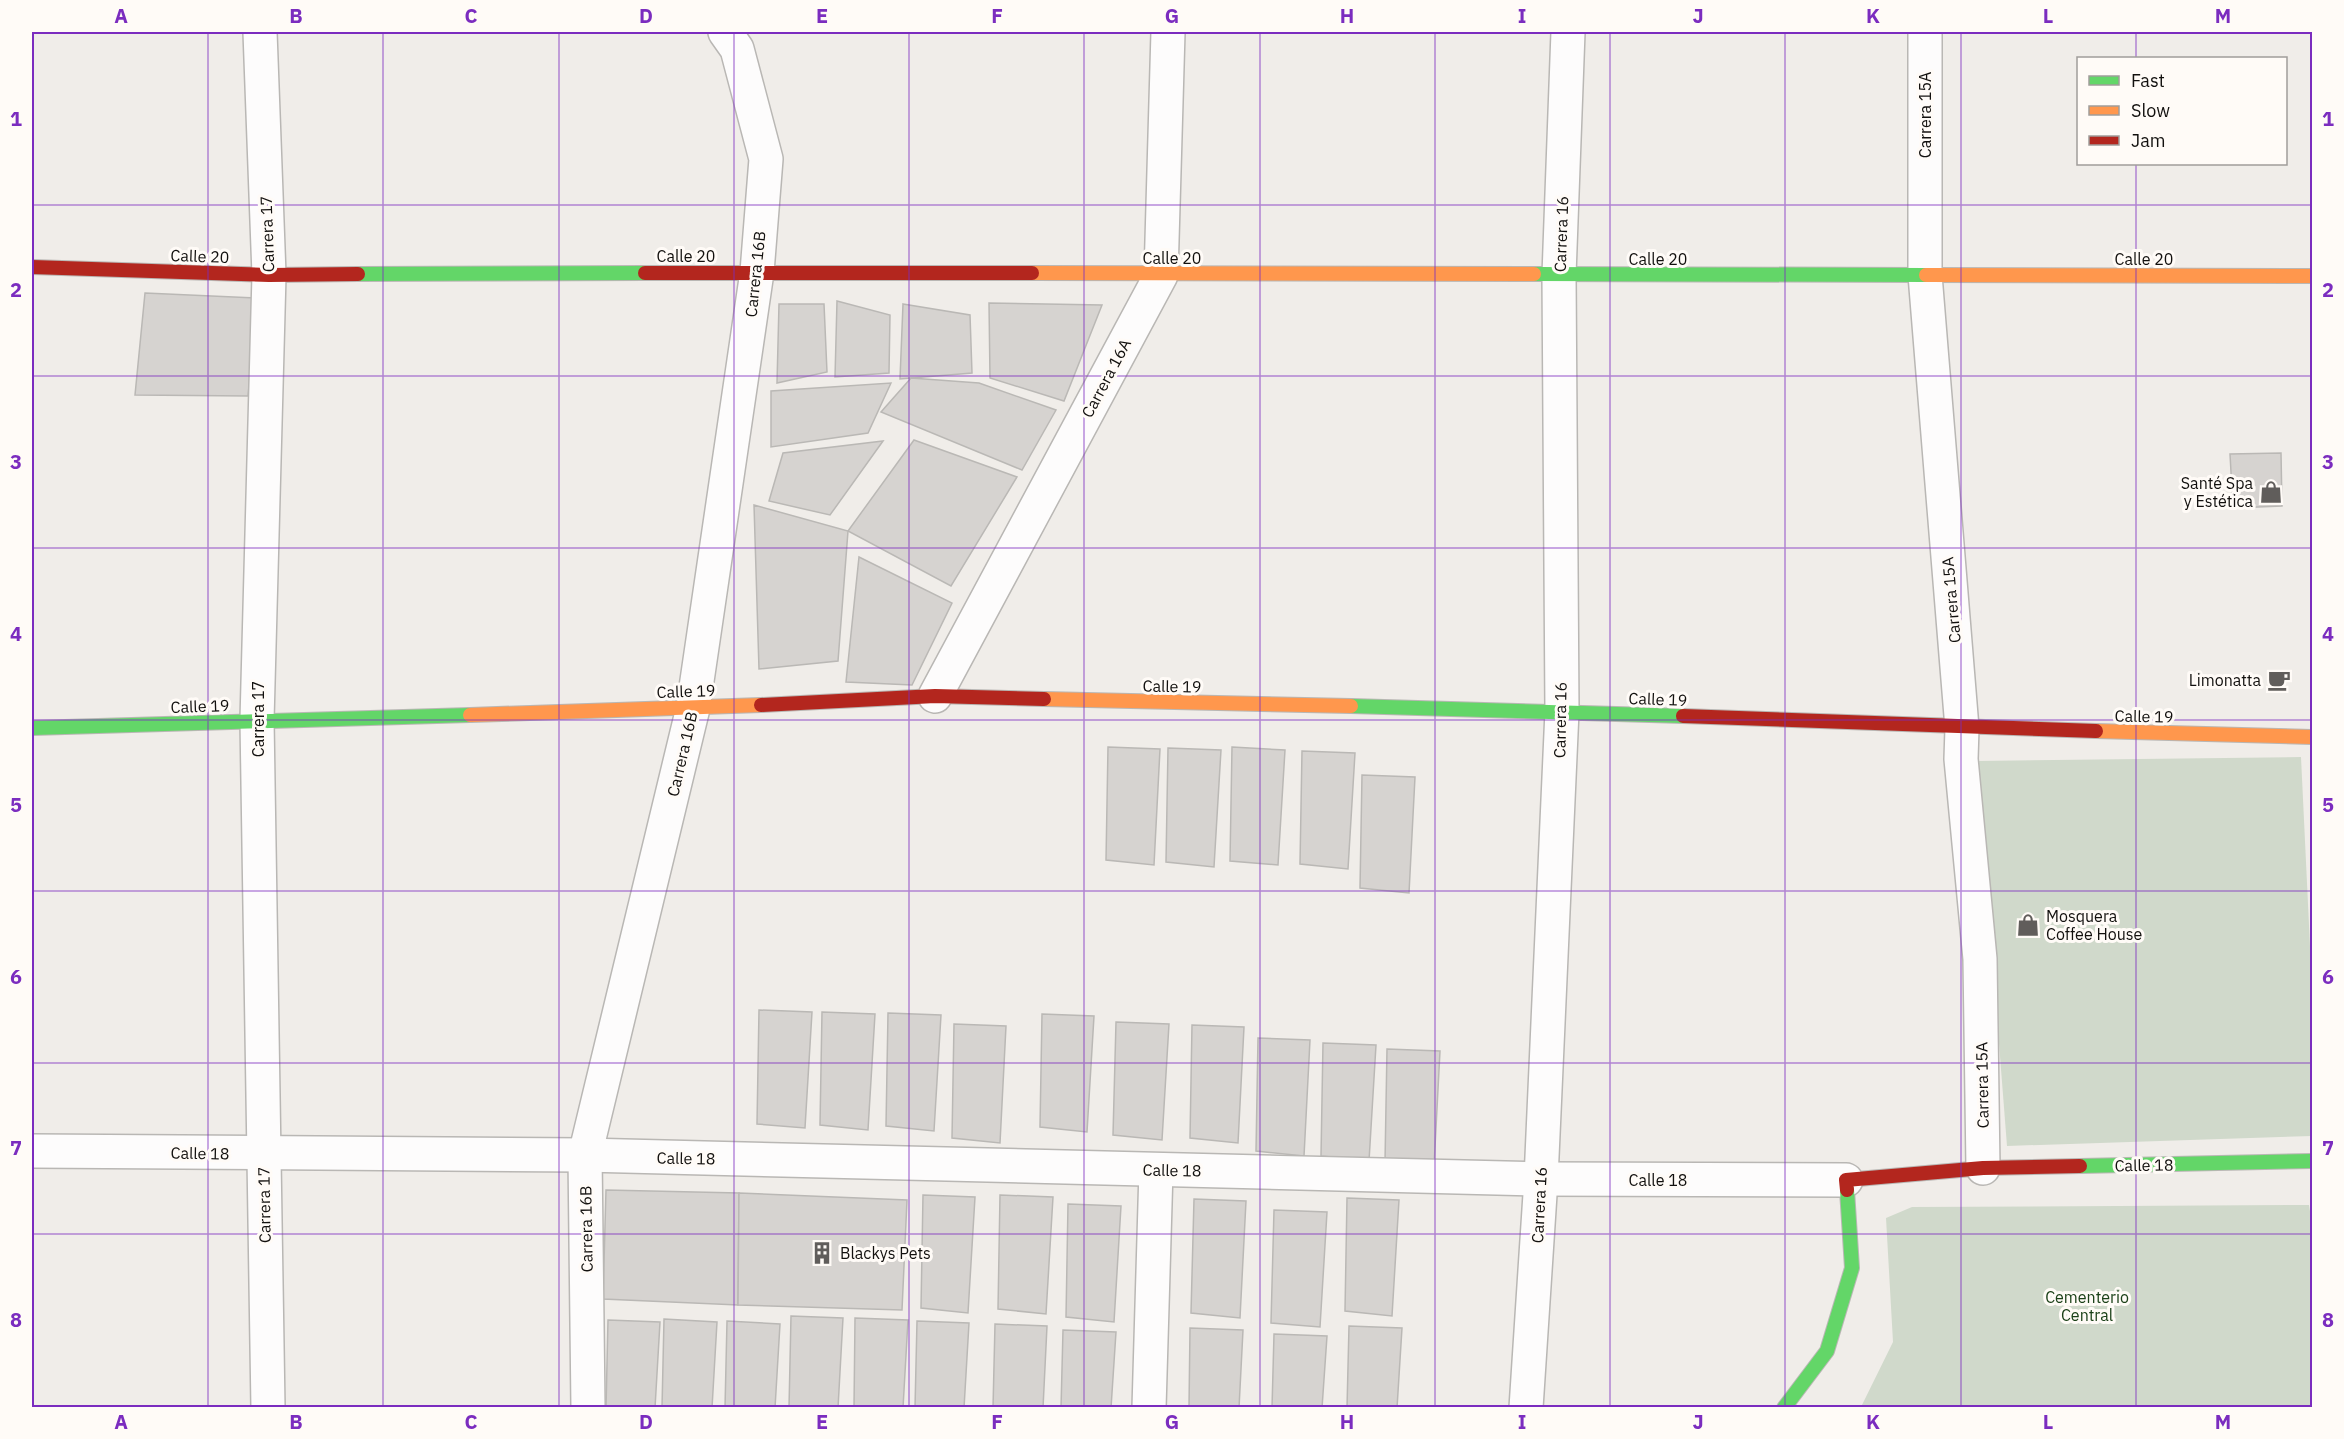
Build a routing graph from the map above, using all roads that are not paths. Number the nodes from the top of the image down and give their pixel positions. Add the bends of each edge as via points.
1 (260, 32) edge
2 (725, 32) edge
3 (1168, 32) edge
4 (1568, 32) edge
5 (1925, 32) edge
6 (32, 267) edge
7 (757, 273) junction
8 (269, 275) junction
9 (1161, 275) junction
10 (1559, 275) junction
11 (1925, 275) junction
12 (2313, 276) edge
13 (935, 696) junction
14 (693, 708) junction
15 (1562, 711) junction
16 (257, 720) junction
17 (1962, 728) junction
18 (32, 729) edge
19 (2313, 737) edge
20 (32, 1150) edge
21 (263, 1153) junction
22 (585, 1155) junction
23 (2313, 1161) edge
24 (1983, 1168) junction
25 (1156, 1170) junction
26 (1541, 1179) junction
27 (1846, 1180) junction
28 (268, 1407) edge
29 (588, 1407) edge
30 (1149, 1407) edge
31 (1526, 1407) edge
32 (1784, 1407) edge

1 - 8 street, Carrera 17
2 - 7 street, Carrera 16B via 737,49 765,159
3 - 9 street, Carrera 16A
4 - 10 street, Carrera 16
5 - 11 street, Carrera 15A
6 - 8 street, Calle 20
7 - 8 street, Calle 20
7 - 9 street, Calle 20
7 - 14 street, Carrera 16B
8 - 16 street, Carrera 17
9 - 10 street, Calle 20
9 - 13 street, Carrera 16A
10 - 11 street, Calle 20
10 - 15 street, Carrera 16
11 - 12 street, Calle 20
11 - 17 street, Carrera 15A
13 - 14 street, Calle 19
13 - 15 street, Calle 19
14 - 16 street, Calle 19
14 - 22 street, Carrera 16B
15 - 17 street, Calle 19
15 - 26 street, Carrera 16
16 - 18 street, Calle 19
16 - 21 street, Carrera 17
17 - 19 street, Calle 19
17 - 24 street, Carrera 15A via 1961,759 1980,959
20 - 21 street, Calle 18
21 - 22 street, Calle 18
21 - 28 street, Carrera 17
22 - 25 street, Calle 18
22 - 29 street, Carrera 16B
23 - 24 street, Calle 18
24 - 27 street, Calle 18
25 - 26 street, Calle 18
25 - 30 street
26 - 27 street, Calle 18
26 - 31 street, Carrera 16
27 - 32 street via 1852,1268 1827,1351

